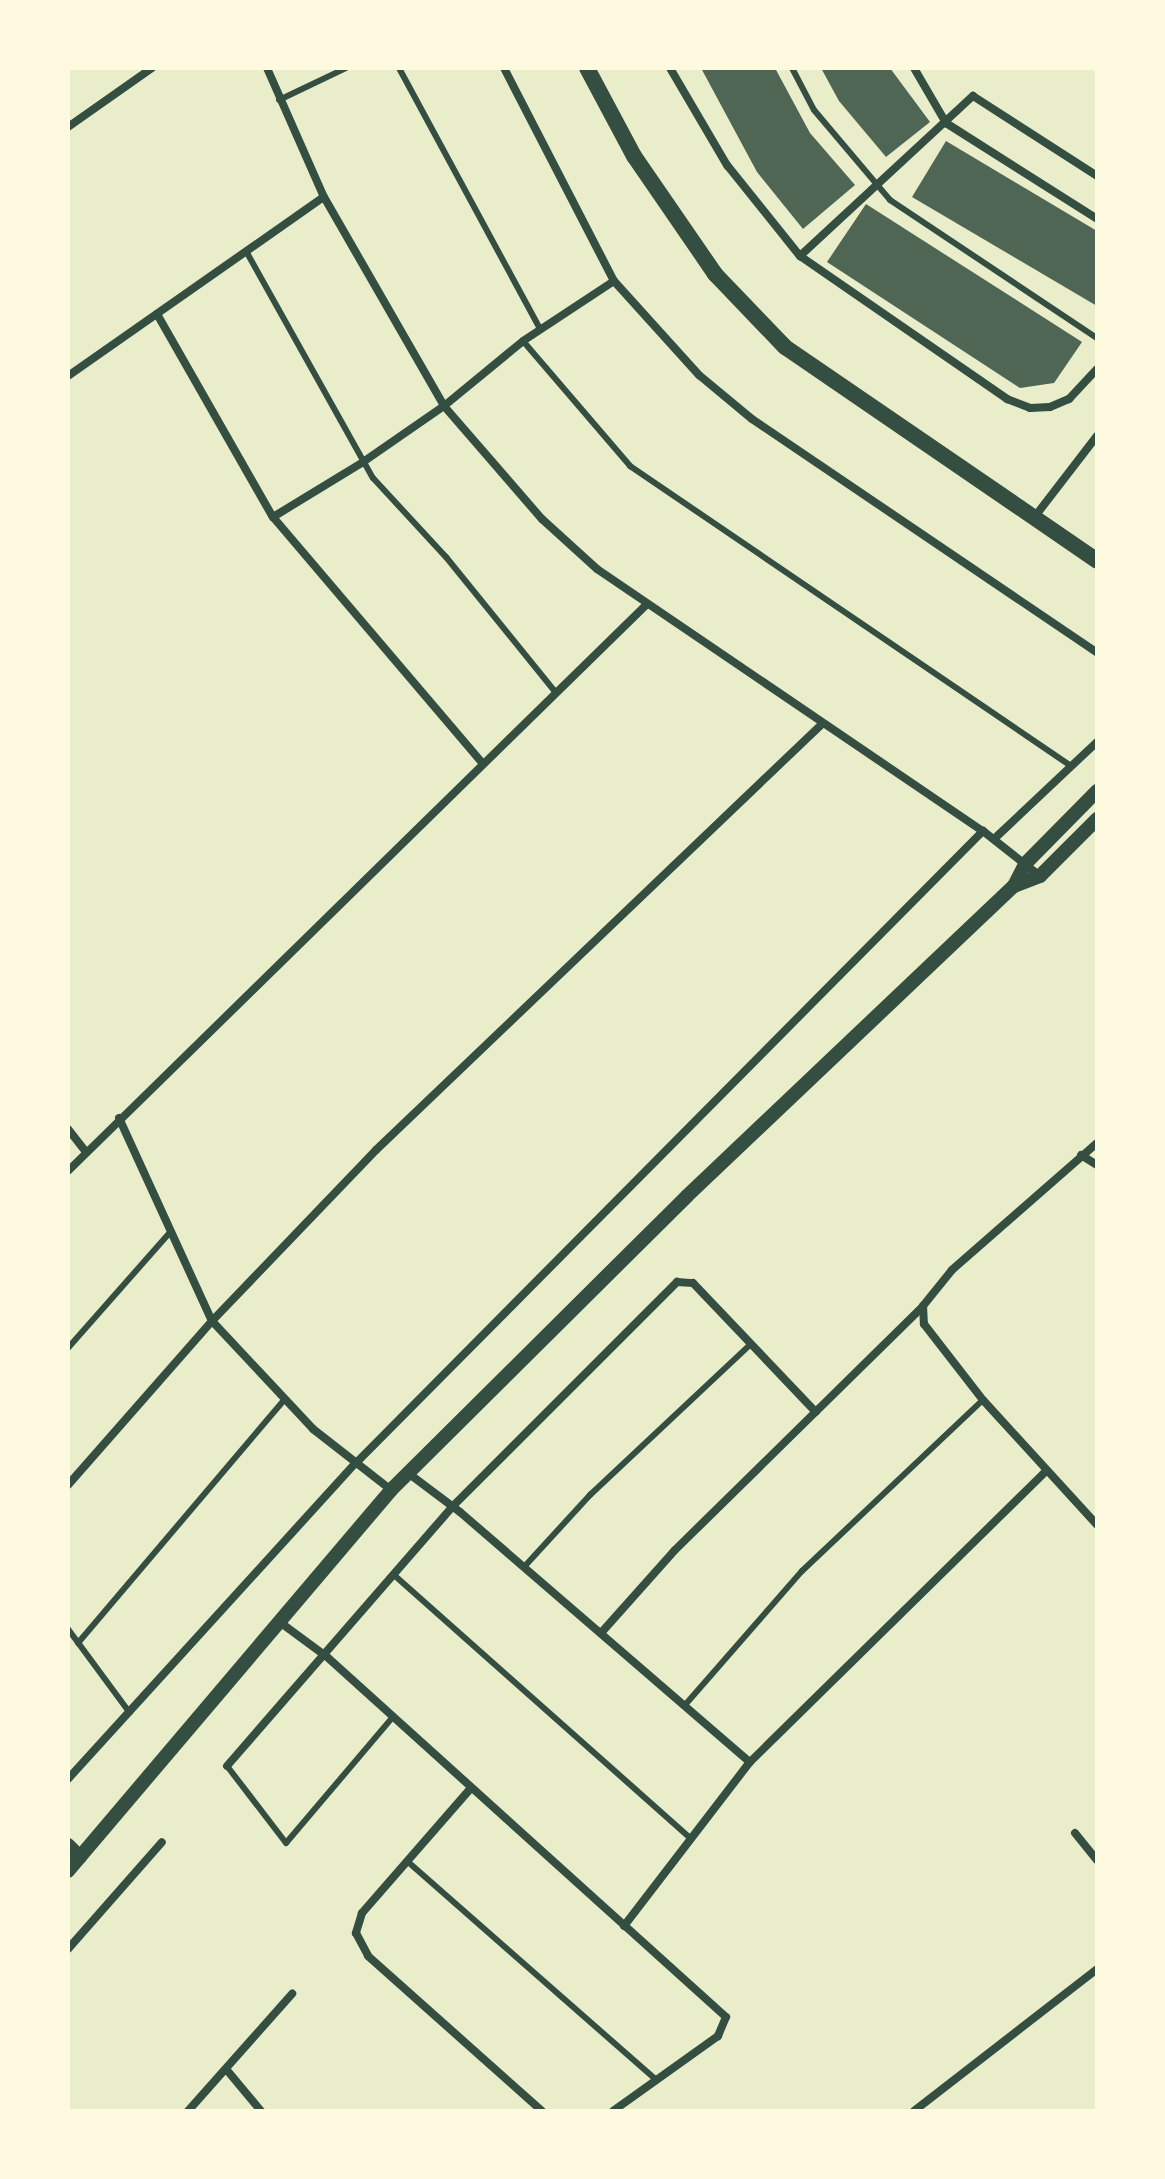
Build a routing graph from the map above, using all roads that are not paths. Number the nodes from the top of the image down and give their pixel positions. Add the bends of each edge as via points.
1 (152, 68) edge
2 (267, 68) edge
3 (346, 68) edge
4 (399, 68) edge
5 (504, 68) edge
6 (587, 68) edge
7 (670, 68) edge
8 (792, 68) edge
9 (914, 68) edge
10 (279, 100) junction
11 (946, 123) junction
12 (68, 127) edge
13 (1097, 176) edge
14 (875, 185) junction
15 (324, 197) junction
16 (1097, 219) edge
17 (246, 251) junction
18 (800, 256) junction
19 (614, 281) junction
20 (157, 314) junction
21 (540, 329) junction
22 (1097, 338) edge
23 (523, 341) junction
24 (1097, 369) edge
25 (68, 376) edge
26 (444, 406) junction
27 (1097, 436) edge
28 (363, 462) junction
29 (273, 517) junction
30 (1032, 520) junction
31 (1097, 561) edge
32 (647, 604) junction
33 (1097, 653) edge
34 (556, 693) junction
35 (822, 724) junction
36 (1097, 742) edge
37 (483, 764) junction
38 (1071, 766) junction
39 (1097, 791) edge
40 (1097, 819) edge
41 (983, 831) junction
42 (994, 839) junction
43 (1025, 864) junction
44 (1040, 876) junction
45 (1014, 886) junction
46 (119, 1118) junction
47 (68, 1129) edge
48 (1097, 1143) edge
49 (85, 1151) junction
50 (1081, 1155) junction
51 (1097, 1165) edge
52 (68, 1171) edge
53 (171, 1231) junction
54 (923, 1306) junction
55 (212, 1321) junction
56 (750, 1345) junction
57 (68, 1348) edge
58 (284, 1400) junction
59 (983, 1400) junction
60 (816, 1412) junction
61 (355, 1464) junction
62 (1046, 1471) junction
63 (408, 1473) junction
64 (68, 1485) edge
65 (391, 1490) junction
66 (453, 1506) junction
67 (1097, 1525) edge
68 (524, 1567) junction
69 (394, 1575) junction
70 (281, 1623) junction
71 (68, 1629) edge
72 (601, 1633) junction
73 (78, 1643) junction
74 (326, 1656) junction
75 (685, 1705) junction
76 (130, 1713) junction
77 (393, 1717) junction
78 (750, 1762) junction
79 (227, 1766) joint
80 (68, 1779) edge
81 (471, 1788) junction
82 (1075, 1833) dead end
83 (690, 1838) junction
84 (162, 1842) dead end
85 (68, 1845) edge
86 (80, 1857) junction
87 (1097, 1860) edge
88 (407, 1861) junction
89 (68, 1871) edge
90 (624, 1926) junction
91 (68, 1949) edge
92 (1097, 1969) edge
93 (292, 1994) dead end
94 (226, 2069) junction
95 (656, 2080) junction
96 (188, 2111) edge
97 (261, 2111) edge
98 (542, 2111) edge
99 (613, 2111) edge
100 (914, 2111) edge

1 - 12 street
2 - 10 street
3 - 10 lane
4 - 21 lane
5 - 19 street
6 - 30 main road via 634,156 715,274 785,347
7 - 18 street via 727,165
8 - 14 lane via 814,110
9 - 11 street
10 - 15 street
11 - 13 street via 973,96
11 - 14 street
11 - 16 street
14 - 18 street
14 - 22 lane
15 - 17 street
15 - 26 street
17 - 20 street
17 - 28 lane
18 - 24 street via 1007,399 1030,408 1069,399
19 - 21 street
19 - 33 street via 724,398
20 - 25 street
20 - 29 street
21 - 23 street
23 - 26 street
23 - 38 lane via 630,466
26 - 28 street
26 - 32 street via 542,519
27 - 30 street
28 - 29 street
28 - 34 lane
29 - 37 street
30 - 31 main road
32 - 34 street
32 - 35 street
34 - 37 street
35 - 41 street
35 - 55 street via 376,1150
36 - 38 street
37 - 46 street
38 - 42 street
39 - 43 street
40 - 44 street
41 - 42 street
41 - 61 street
42 - 43 street
43 - 44 street
43 - 45 street
44 - 45 street
45 - 63 street via 687,1196
46 - 49 street
46 - 53 street
47 - 49 street
48 - 50 street
49 - 52 street
50 - 51 street
50 - 54 street via 952,1270
53 - 55 street
53 - 57 lane
54 - 59 street via 924,1324
54 - 60 street
55 - 58 street
55 - 64 street
56 - 60 street
56 - 66 street via 693,1283 677,1282
56 - 68 lane via 590,1495
58 - 61 street
58 - 73 lane
59 - 62 street
59 - 75 lane via 802,1571
60 - 72 street via 675,1550
61 - 65 street
61 - 76 street
62 - 67 street
62 - 78 street
63 - 65 street
63 - 66 street
65 - 70 street
66 - 68 street
66 - 69 street
68 - 72 street
69 - 74 street
69 - 83 lane
70 - 74 street
70 - 86 street
71 - 73 lane
72 - 75 street
73 - 76 lane
74 - 77 street
74 - 79 street
75 - 78 street
76 - 80 street
77 - 79 lane via 286,1843
77 - 81 street
78 - 83 street
81 - 88 street
81 - 90 street
82 - 87 street
83 - 90 street
84 - 91 street
85 - 86 street
86 - 89 street
88 - 95 lane
88 - 98 street via 355,1924 362,1946
90 - 95 street via 726,2017 718,2036
92 - 100 street
93 - 94 street
94 - 96 street
94 - 97 street
95 - 99 street

